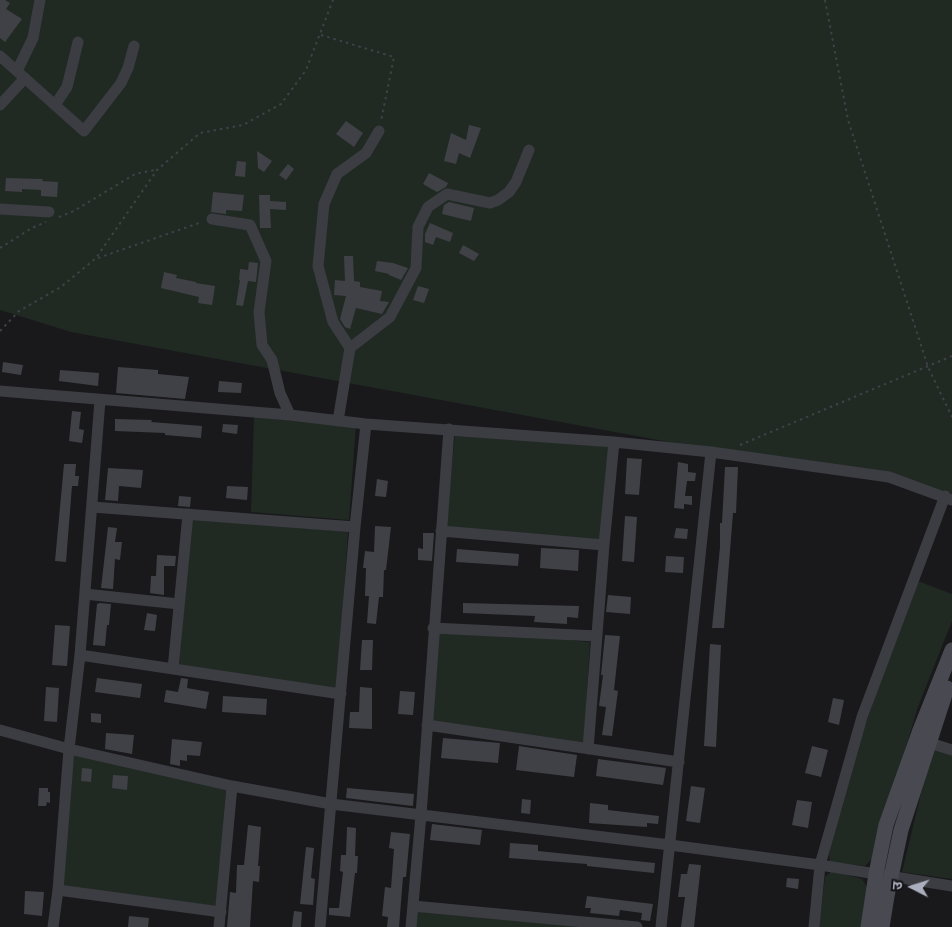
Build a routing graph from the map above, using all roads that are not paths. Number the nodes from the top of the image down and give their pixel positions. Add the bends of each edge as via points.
1 (40, 0) edge
2 (78, 42) dead end
3 (134, 46) dead end
4 (0, 58) edge
5 (21, 75) junction
6 (0, 105) edge
7 (55, 105) junction
8 (379, 130) road end
9 (529, 150) dead end
10 (0, 209) edge
11 (52, 217) road end
12 (212, 219) road end
13 (350, 348) junction
14 (0, 392) edge
15 (100, 400) junction
16 (290, 415) junction
17 (338, 420) junction
18 (366, 424) junction
19 (449, 429) junction
20 (614, 442) junction
21 (711, 452) junction
22 (949, 498) edge
23 (92, 507) junction
24 (188, 514) junction
25 (354, 527) junction
26 (441, 530) junction
27 (604, 545) junction
28 (85, 594) junction
29 (179, 604) junction
30 (433, 628) junction
31 (597, 636) junction
32 (952, 650) edge
33 (80, 655) junction
34 (173, 669) junction
35 (952, 675) edge
36 (341, 694) junction
37 (427, 724) junction
38 (0, 730) edge
39 (69, 749) junction
40 (588, 749) junction
41 (923, 750) junction
42 (952, 750) edge
43 (679, 762) junction
44 (232, 786) junction
45 (331, 804) junction
46 (421, 815) junction
47 (670, 845) junction
48 (820, 865) junction
49 (883, 876) junction
50 (952, 886) edge
51 (58, 890) junction
52 (413, 906) junction
53 (221, 912) junction
54 (53, 927) edge
55 (220, 927) edge
56 (320, 927) edge
57 (411, 927) edge
58 (637, 927) edge
59 (661, 927) edge
60 (814, 927) edge
61 (868, 927) edge
62 (882, 927) edge

1 - 5 street via 33,38
2 - 7 street via 70,81
3 - 7 street via 121,83 84,132
4 - 5 street
5 - 6 street
5 - 7 street
8 - 13 street via 366,153 338,174 324,204 318,266 333,322
9 - 13 street via 516,182 498,200 490,203 447,194 428,206 418,227 416,268 390,317
10 - 11 street
12 - 16 street via 250,225 266,261 258,312 262,345 272,360 280,393
13 - 17 street
14 - 15 street
15 - 16 street
15 - 23 street
16 - 17 street
17 - 18 street
18 - 19 street
18 - 25 street
19 - 20 street
19 - 26 street
20 - 21 street
20 - 27 street
21 - 22 street via 889,477
21 - 43 street
22 - 48 street via 862,717
23 - 24 street
23 - 28 street
24 - 25 street
24 - 29 street
25 - 36 street
26 - 27 street
26 - 30 street
27 - 31 street
28 - 29 street
28 - 33 street
29 - 34 street
30 - 31 street
30 - 37 street
31 - 40 street
32 - 41 street
33 - 34 street
33 - 39 street
34 - 36 street
35 - 41 street
36 - 45 street
37 - 40 street
37 - 46 street
38 - 39 street
39 - 44 street
39 - 51 street
40 - 43 street
41 - 42 street
41 - 49 street via 901,830
43 - 47 street
44 - 45 street
44 - 53 street
45 - 46 street
45 - 56 street
46 - 47 street
46 - 52 street
47 - 48 street
47 - 59 street
48 - 49 street
48 - 60 street
49 - 50 street
49 - 61 street
49 - 62 street
51 - 53 street
51 - 54 street
52 - 57 street
52 - 58 street
53 - 55 street

